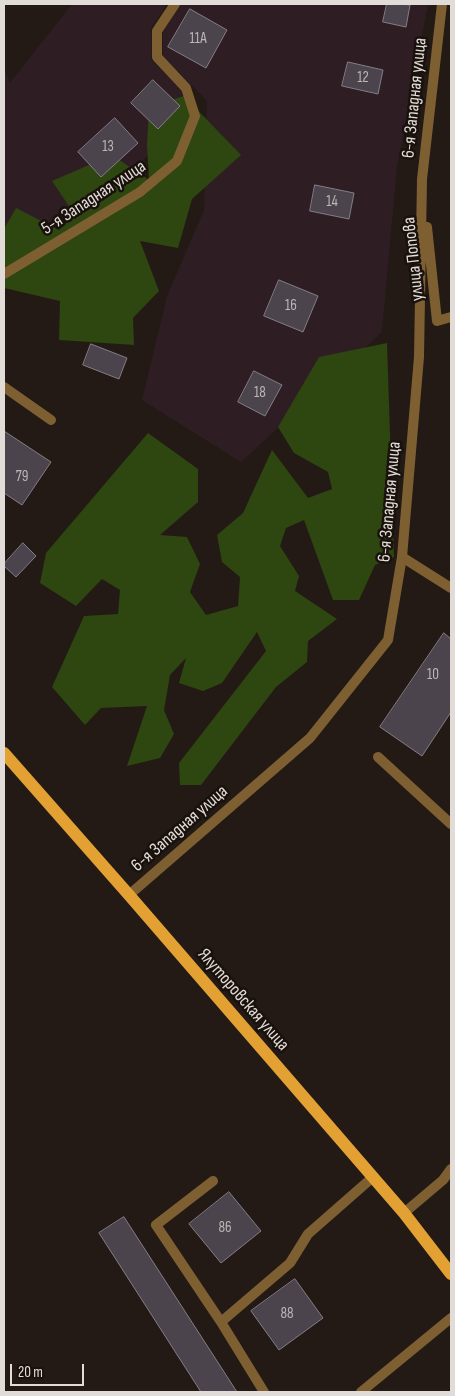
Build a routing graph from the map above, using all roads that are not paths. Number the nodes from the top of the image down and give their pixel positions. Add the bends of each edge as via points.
1 (175, 4) edge
2 (442, 4) edge
3 (422, 179) junction
4 (4, 274) edge
5 (451, 317) edge
6 (4, 387) edge
7 (51, 420) dead end
8 (402, 557) junction
9 (451, 588) edge
10 (4, 753) edge
11 (378, 757) dead end
12 (451, 824) edge
13 (129, 895) junction
14 (451, 1169) edge
15 (373, 1177) junction
16 (213, 1181) dead end
17 (404, 1213) junction
18 (451, 1274) edge
19 (451, 1318) edge
20 (221, 1322) junction
21 (264, 1392) edge
22 (361, 1392) edge

1 - 4 street, 5-я Западная улица via 157,31 157,57 186,88 194,116 176,161 140,192
2 - 3 street, 6-я Западная улица
3 - 5 street, улица Попова via 437,320
3 - 8 street, 6-я Западная улица via 419,358
6 - 7 street
8 - 9 street
8 - 13 street, 6-я Западная улица via 388,640 310,738
10 - 13 main road, Ялуторовская улица
11 - 12 street
13 - 15 main road, Ялуторовская улица
14 - 17 street via 443,1180
15 - 17 main road, Ялуторовская улица
15 - 20 street via 308,1234 290,1263
16 - 20 street via 156,1225
17 - 18 main road, Ялуторовская улица
19 - 22 street
20 - 21 street

